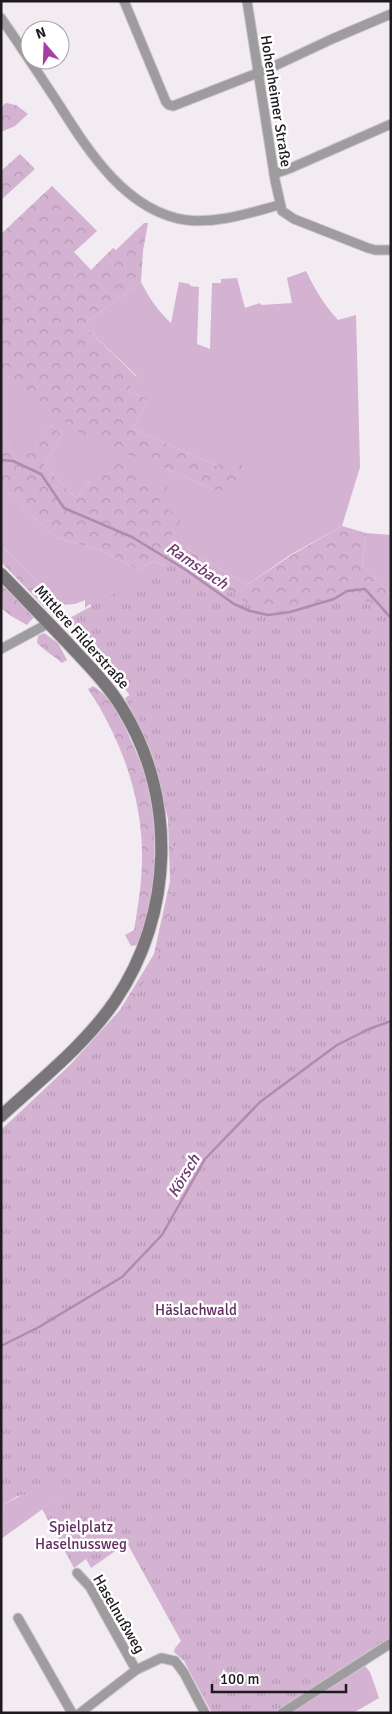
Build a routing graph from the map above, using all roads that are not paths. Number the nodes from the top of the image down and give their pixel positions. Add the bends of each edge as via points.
1 (124, 1) edge
2 (247, 1) edge
3 (391, 14) edge
4 (1, 18) edge
5 (258, 73) junction
6 (391, 124) edge
7 (274, 174) junction
8 (279, 205) junction
9 (391, 250) edge
10 (1, 574) edge
11 (49, 624) junction
12 (1, 649) edge
13 (1, 1116) edge
14 (78, 1573) dead end
15 (18, 1618) dead end
16 (391, 1643) edge
17 (136, 1670) junction
18 (72, 1713) edge
19 (80, 1713) edge
20 (205, 1713) edge
21 (282, 1713) edge

1 - 5 street via 169,105 176,106
2 - 5 street, Hohenheimer Straße
3 - 5 street
4 - 8 street via 89,151 116,182 151,208 179,218 204,220
5 - 7 street, Hohenheimer Straße
6 - 7 street
7 - 8 street, Hohenheimer Straße
8 - 9 street via 287,216 310,226 368,248
10 - 11 main road, Mittlere Filderstraße
11 - 12 street
11 - 13 main road, Mittlere Filderstraße via 106,685 123,708 140,744 160,813 159,889 154,918 144,946 115,1000 90,1032
14 - 17 street, Haselnußweg via 90,1587
15 - 18 street
16 - 21 street
17 - 19 street
17 - 20 street via 161,1658 175,1661

